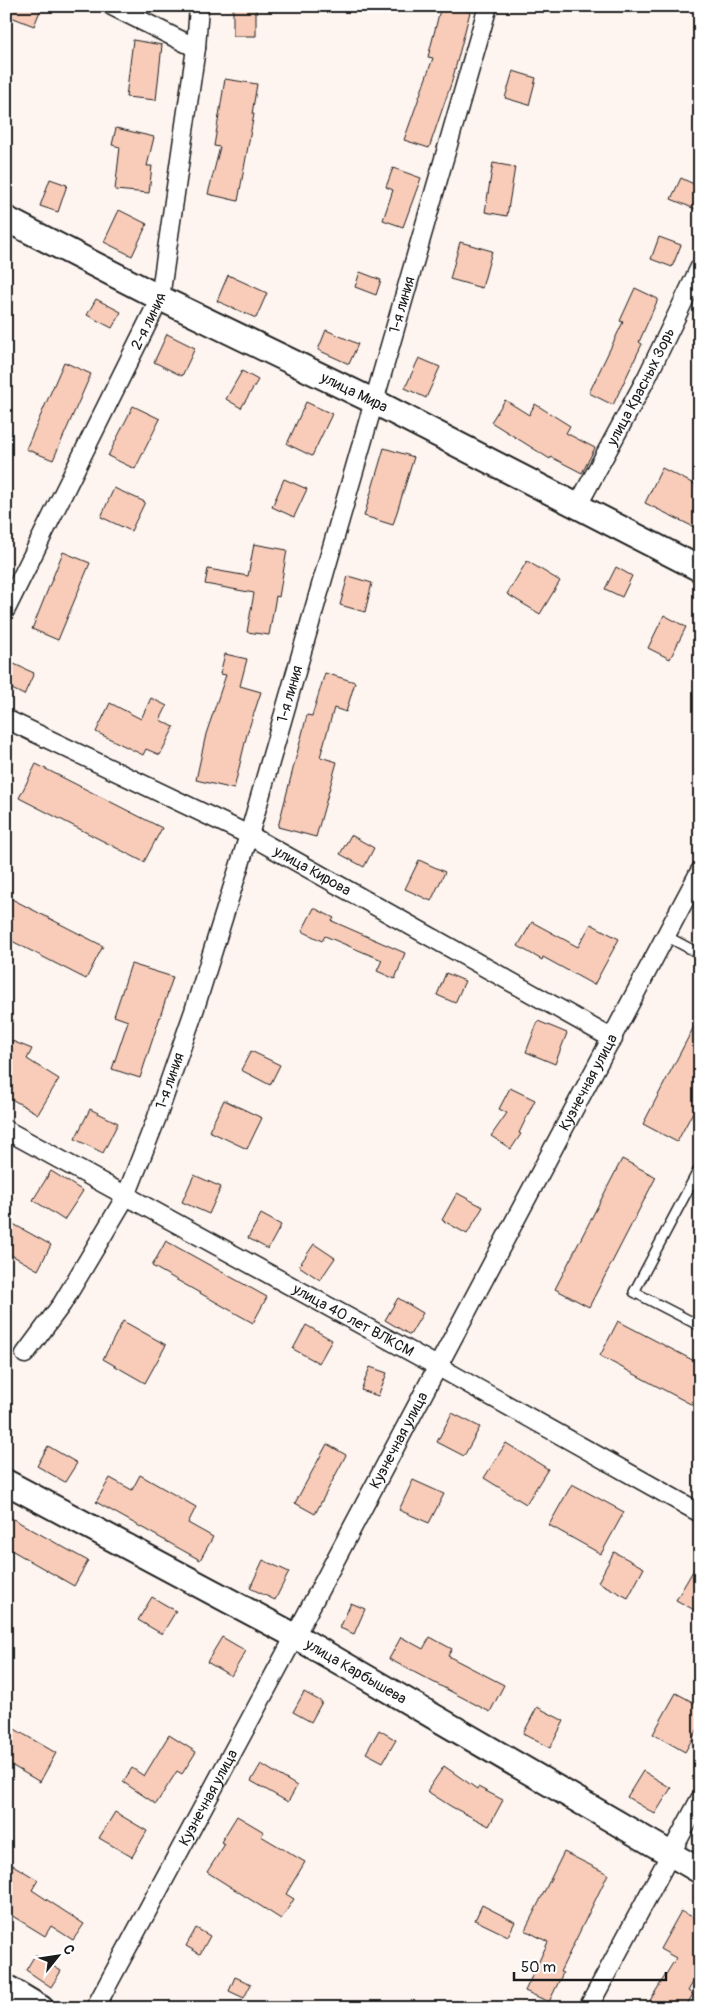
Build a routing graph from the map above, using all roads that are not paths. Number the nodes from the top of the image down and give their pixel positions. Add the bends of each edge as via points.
1 (112, 6) edge
2 (199, 6) edge
3 (488, 6) edge
4 (196, 48) junction
5 (6, 220) edge
6 (700, 267) edge
7 (160, 298) junction
8 (374, 400) junction
9 (578, 505) junction
10 (700, 569) edge
11 (6, 609) edge
12 (6, 719) edge
13 (249, 835) junction
14 (700, 871) edge
15 (666, 936) junction
16 (700, 954) edge
17 (613, 1038) junction
18 (6, 1130) edge
19 (700, 1166) edge
20 (126, 1196) junction
21 (700, 1326) edge
22 (25, 1354) dead end
23 (437, 1366) junction
24 (6, 1482) edge
25 (700, 1513) edge
26 (295, 1636) junction
27 (700, 1799) edge
28 (670, 1853) junction
29 (700, 1871) edge
30 (6, 1987) edge
31 (40, 2008) edge
32 (96, 2008) edge
33 (588, 2008) edge

1 - 4 street
2 - 4 street, 2-я линия
3 - 8 street, 1-я линия
4 - 7 street, 2-я линия
5 - 7 street, улица Мира
6 - 9 street, улица Красных Зорь via 647,377
7 - 8 street, улица Мира
7 - 11 street, 2-я линия
8 - 9 street, улица Мира
8 - 13 street, 1-я линия
9 - 10 street, улица Мира
12 - 13 street, улица Кирова
13 - 17 street, улица Кирова
13 - 20 street, 1-я линия via 194,1011
14 - 15 street, Кузнечная улица
15 - 16 lane
15 - 17 street, Кузнечная улица
17 - 23 street, Кузнечная улица
18 - 20 street, улица 40 лет ВЛКСМ
19 - 21 lane via 634,1292
20 - 22 street, 1-я линия via 62,1304
20 - 23 street, улица 40 лет ВЛКСМ
23 - 25 street, улица 40 лет ВЛКСМ
23 - 26 street, Кузнечная улица
24 - 26 street, улица Карбышева
26 - 28 street, улица Карбышева
26 - 32 street, Кузнечная улица
27 - 28 street
28 - 29 street, улица Карбышева
28 - 33 street
30 - 31 street

